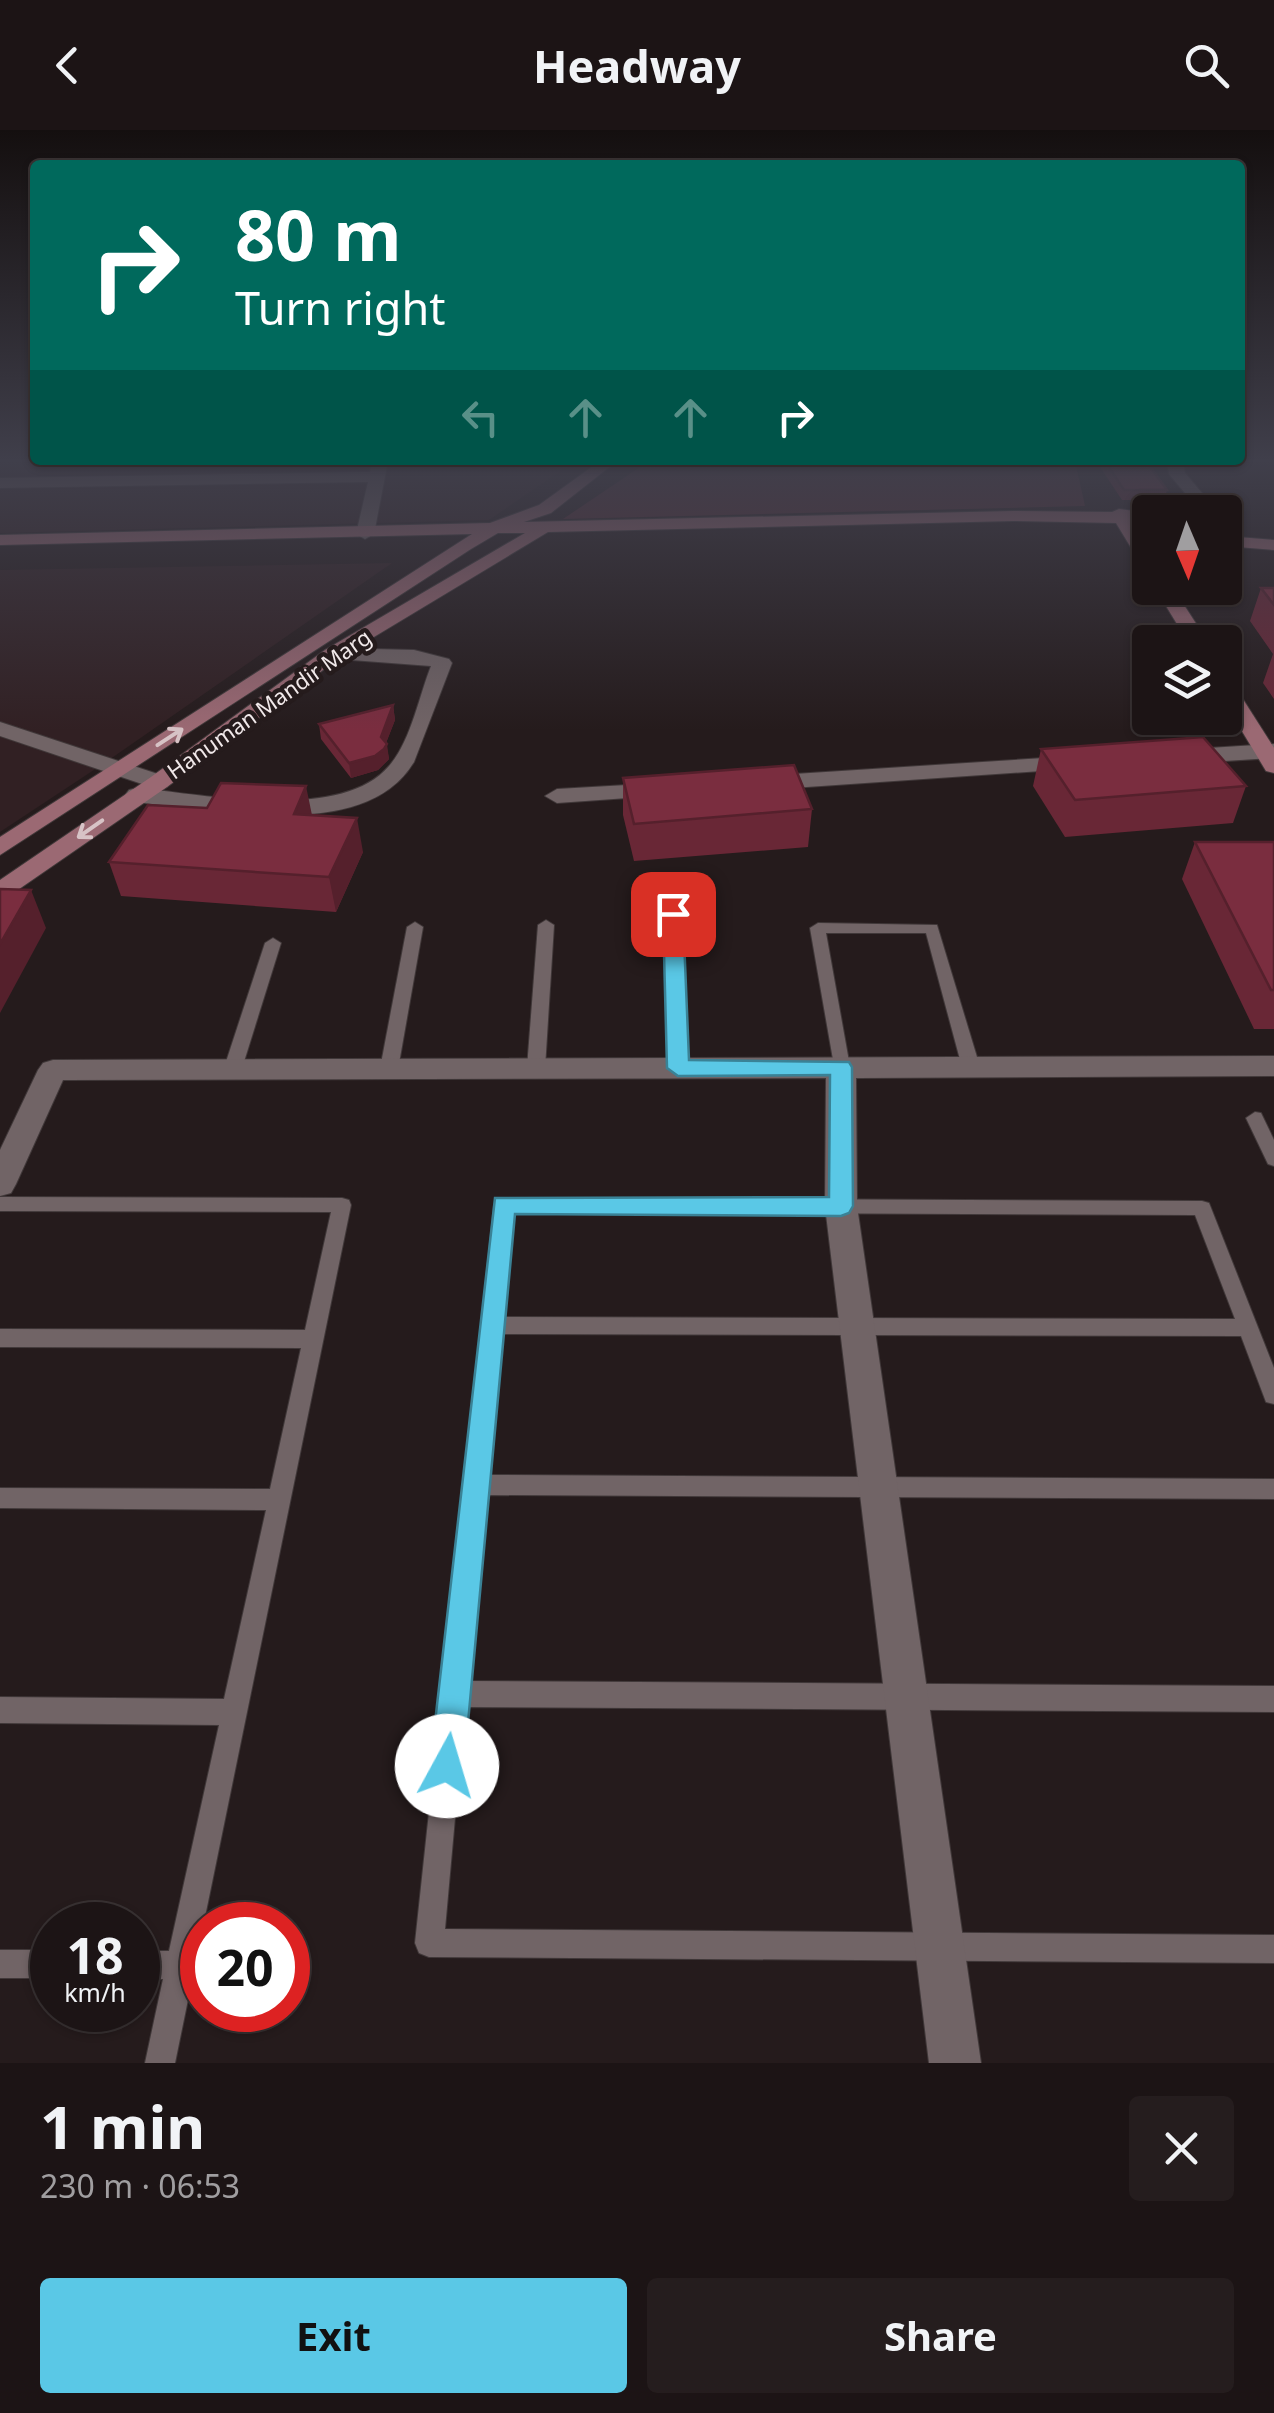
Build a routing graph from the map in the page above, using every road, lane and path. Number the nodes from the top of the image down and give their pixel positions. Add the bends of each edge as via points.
1 (46, 551) edge
2 (454, 551) edge
3 (510, 551) edge
4 (0, 552) edge
5 (332, 654) junction
6 (1242, 712) edge
7 (0, 729) edge
8 (1271, 756) edge
9 (1161, 758) edge
10 (1102, 761) edge
11 (121, 769) junction
12 (159, 782) junction
13 (732, 785) edge
14 (693, 788) edge
15 (137, 795) junction
16 (557, 796) dead end
17 (0, 848) edge
18 (0, 891) edge
19 (673, 914) dead end
20 (546, 925) dead end
21 (415, 926) dead end
22 (273, 943) dead end
23 (1274, 1066) edge
24 (841, 1067) junction
25 (970, 1067) junction
26 (234, 1068) junction
27 (536, 1068) junction
28 (678, 1068) junction
29 (389, 1069) junction
30 (1256, 1118) dead end
31 (1274, 1159) edge
32 (0, 1187) edge
33 (841, 1206) junction
34 (491, 1325) junction
35 (857, 1326) junction
36 (1248, 1328) junction
37 (0, 1338) edge
38 (313, 1339) junction
39 (1274, 1395) edge
40 (475, 1485) junction
41 (879, 1487) junction
42 (1274, 1489) edge
43 (0, 1498) edge
44 (280, 1500) junction
45 (454, 1694) junction
46 (907, 1696) junction
47 (1274, 1699) edge
48 (0, 1710) edge
49 (234, 1712) junction
50 (194, 1902) edge
51 (940, 1946) junction
52 (1274, 1948) edge
53 (0, 1964) edge
54 (30, 1964) edge
55 (180, 1970) edge
56 (160, 2063) edge
57 (955, 2063) edge

1 - 4 street
11 -> 2 street
3 - 5 street, Hanuman Mandir Marg
5 - 12 street, Hanuman Mandir Marg
5 - 15 street via 442,663 398,770 376,787 347,803 312,808
6 - 8 street
7 - 11 street
8 - 9 street
10 - 13 street
11 - 12 street
11 - 17 street
12 - 15 street, Hanuman Mandir Marg
14 - 16 street
15 -> 18 street, Hanuman Mandir Marg
19 - 28 lane
20 - 27 lane
21 - 29 lane
22 - 26 lane
23 - 25 street
24 - 25 street
24 - 25 lane via 818,928 932,928
24 - 28 street
24 - 33 street
26 - 29 street
26 - 32 street via 52,1070
27 - 28 street
27 - 29 street
30 - 31 lane
32 - 38 lane via 342,1205
33 - 34 lane via 503,1205
33 - 35 street
33 - 36 lane via 1202,1208
34 - 35 lane
34 - 40 lane
35 - 36 lane
35 - 41 street
36 - 39 lane
37 - 38 lane
38 - 44 lane
40 - 41 lane
40 - 45 lane
41 - 42 lane
41 - 46 street
43 - 44 lane
44 - 49 lane
45 - 46 lane
45 - 51 lane via 429,1944
46 - 47 lane
46 - 51 street
48 - 49 lane
49 - 50 lane
51 - 52 lane
51 - 57 street
53 - 54 lane
55 - 56 lane

